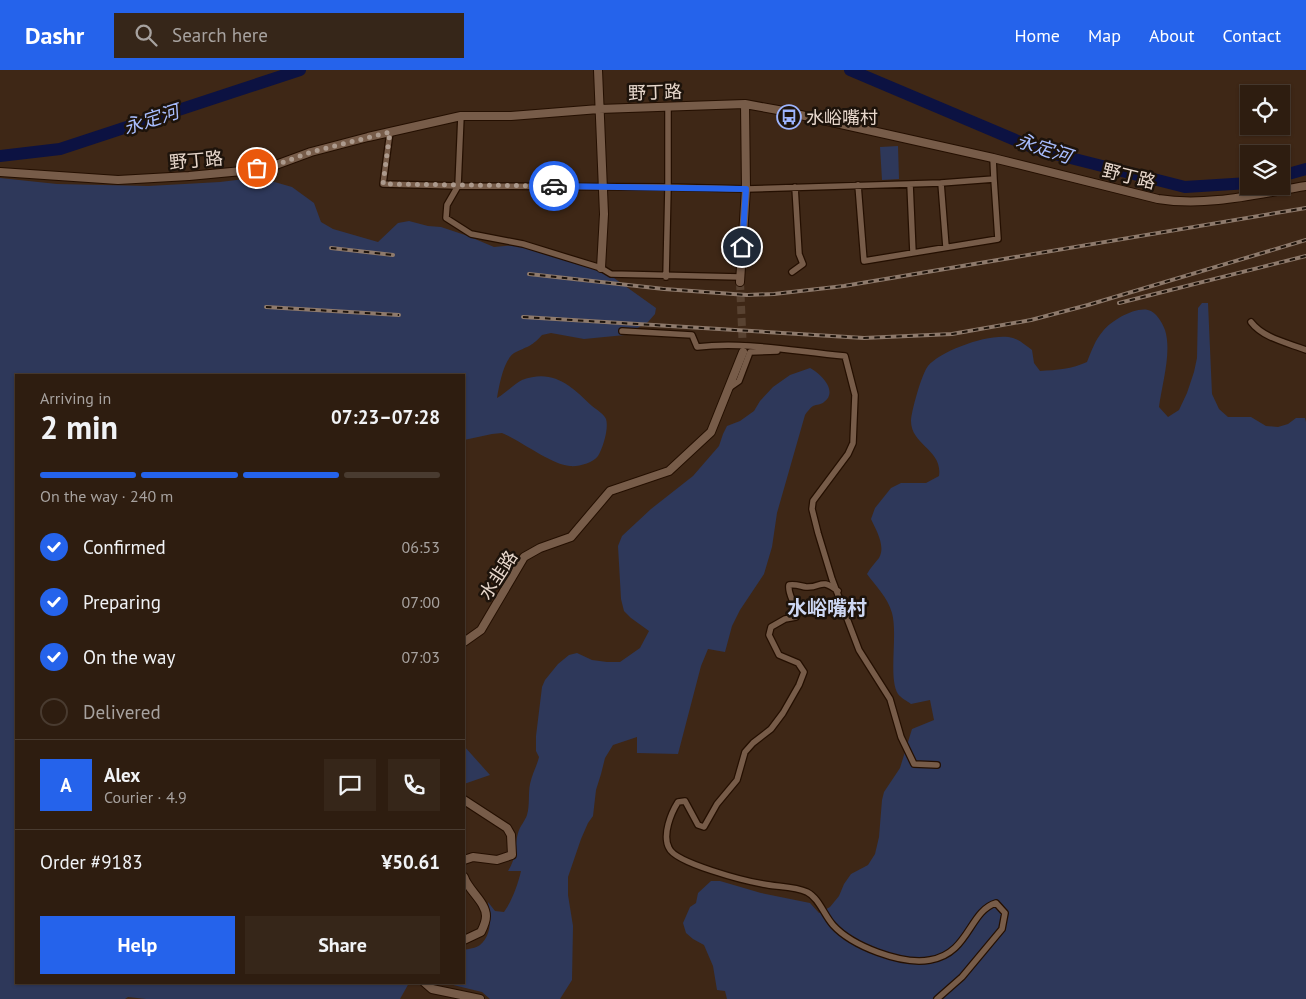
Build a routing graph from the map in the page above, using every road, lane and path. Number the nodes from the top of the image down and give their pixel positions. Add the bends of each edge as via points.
1 (598, 70) edge
2 (746, 104) junction
3 (599, 107) junction
4 (668, 107) junction
5 (461, 116) junction
6 (390, 132) junction
7 (993, 158) junction
8 (0, 172) edge
9 (994, 179) junction
10 (942, 183) junction
11 (910, 184) junction
12 (858, 185) junction
13 (458, 186) junction
14 (1306, 186) edge
15 (603, 187) junction
16 (668, 187) junction
17 (795, 187) junction
18 (746, 189) junction
19 (946, 247) junction
20 (913, 253) junction
21 (601, 268) junction
22 (792, 272) dead end
23 (666, 276) junction
24 (740, 280) joint
25 (1251, 322) dead end
26 (622, 331) dead end
27 (784, 349) junction
28 (1306, 350) edge
29 (743, 352) tunnel mouth
30 (729, 388) junction
31 (838, 591) junction
32 (465, 641) edge
33 (937, 765) dead end
34 (465, 801) edge
35 (465, 860) edge
36 (465, 879) edge
37 (465, 940) edge
38 (426, 984) edge
39 (480, 999) edge
40 (937, 999) edge

1 - 3 main road
2 - 4 main road, 野丁路
2 - 7 main road, 野丁路
2 - 18 main road
3 - 4 main road, 野丁路
3 - 5 main road, 野丁路 via 511,116
3 - 15 main road
4 - 16 street
5 - 6 main road, 野丁路
5 - 13 street
6 - 8 main road, 野丁路 via 311,152 273,166 189,176 118,180
6 - 13 street via 383,184
7 - 9 street
7 - 14 main road, 野丁路 via 1176,202 1195,203
9 - 10 street
9 - 19 street via 998,239
10 - 11 street
10 - 19 street
11 - 12 street
11 - 20 street
12 - 17 street
12 - 20 street via 864,261
13 - 15 street
13 - 21 street via 447,205 446,218 471,234 523,244
15 - 16 street
15 - 21 main road
16 - 18 street
16 - 23 street
17 - 18 street
17 - 22 street via 799,254 803,264
18 - 24 main road
19 - 20 street
21 - 23 street via 611,274
23 - 24 street
25 - 28 street via 1272,337
26 - 27 street via 692,335 698,347
27 - 30 street via 750,352 739,382
27 - 31 street via 845,356 855,395 853,442 848,454 813,501 812,509
29 - 30 main road, 水韭路
30 - 32 main road, 水韭路 via 711,432 669,471 610,491 571,537 524,557 481,630
31 - 33 street via 859,650 890,699 901,737 914,764
31 - 40 street via 823,583 807,587 789,585 796,617 771,627 769,635 780,655 798,663 804,672 800,685 771,729 745,752 737,780 717,804 704,827 698,825 685,801 678,802 670,816 667,841 674,856 699,866 808,893 842,934 887,955 912,960 930,960 952,952 979,917 996,903 1005,913 1002,929 962,978
34 - 35 main road via 507,828 511,835 512,855 497,860 473,856
36 - 37 main road via 486,916 481,932
38 - 39 main road via 432,989

